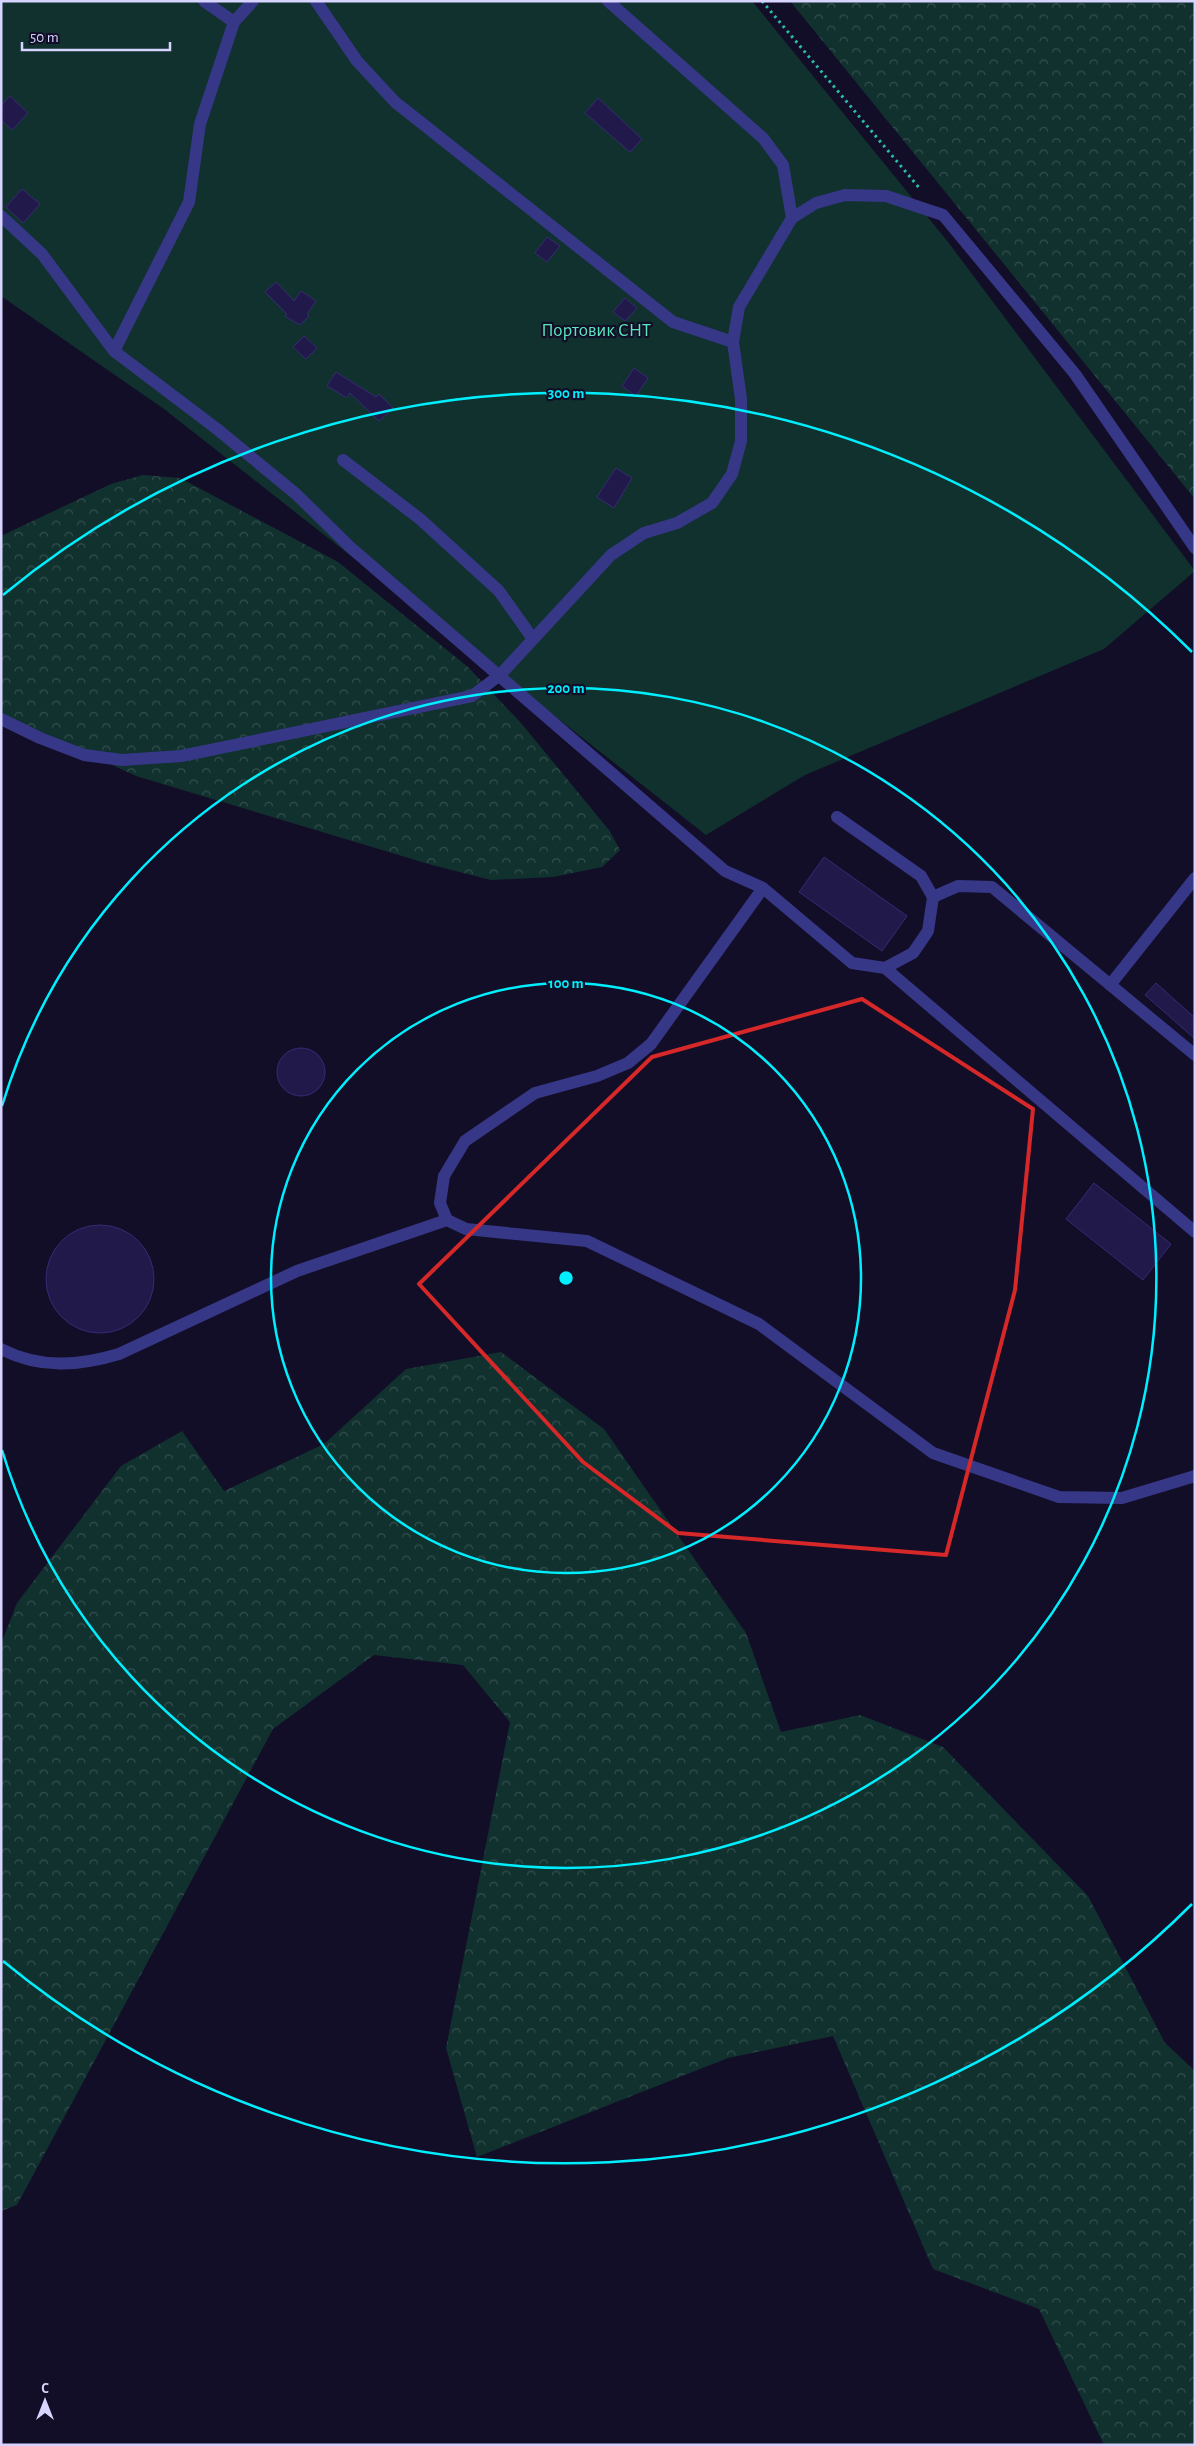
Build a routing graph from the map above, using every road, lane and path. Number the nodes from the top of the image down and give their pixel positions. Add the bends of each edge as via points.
1 (204, 1) edge
2 (253, 1) edge
3 (316, 1) edge
4 (608, 1) edge
5 (762, 1) edge
6 (234, 22) junction
7 (924, 193) dead end
8 (1, 216) edge
9 (792, 218) junction
10 (733, 342) junction
11 (114, 351) junction
12 (343, 460) dead end
13 (1195, 548) edge
14 (533, 639) junction
15 (500, 676) junction
16 (1, 719) edge
17 (837, 817) dead end
18 (1195, 878) edge
19 (763, 888) junction
20 (933, 897) junction
21 (885, 968) junction
22 (1110, 985) junction
23 (1195, 1055) edge
24 (447, 1220) junction
25 (1195, 1232) edge
26 (1, 1348) edge
27 (1195, 1476) edge

1 - 6 street
2 - 6 street
3 - 10 street via 357,60 395,102 672,322
4 - 9 street via 762,138 783,165
5 - 7 path
6 - 11 street via 200,124 189,202
8 - 11 street via 42,254
9 - 10 street via 739,307
9 - 13 street via 816,203 845,195 886,196 943,215 1074,374
10 - 14 street via 741,400 741,441 732,474 722,489 712,503 677,523 644,532 611,556
11 - 15 street via 296,494 350,547
12 - 14 street via 420,520 499,591
14 - 15 street
15 - 16 street via 472,696 181,756 122,760 84,755
15 - 19 street via 725,871
17 - 20 street via 921,876
18 - 22 street
19 - 21 street via 852,963
19 - 24 street via 651,1044 628,1063 597,1076 535,1093 465,1141 444,1176 440,1202
20 - 21 street via 928,931 918,946 913,953
20 - 22 street via 958,886 992,887
21 - 25 street
22 - 23 street
24 - 26 street via 296,1271 119,1354 67,1365 39,1363
24 - 27 street via 466,1229 587,1241 759,1324 933,1453 1058,1497 1122,1498

